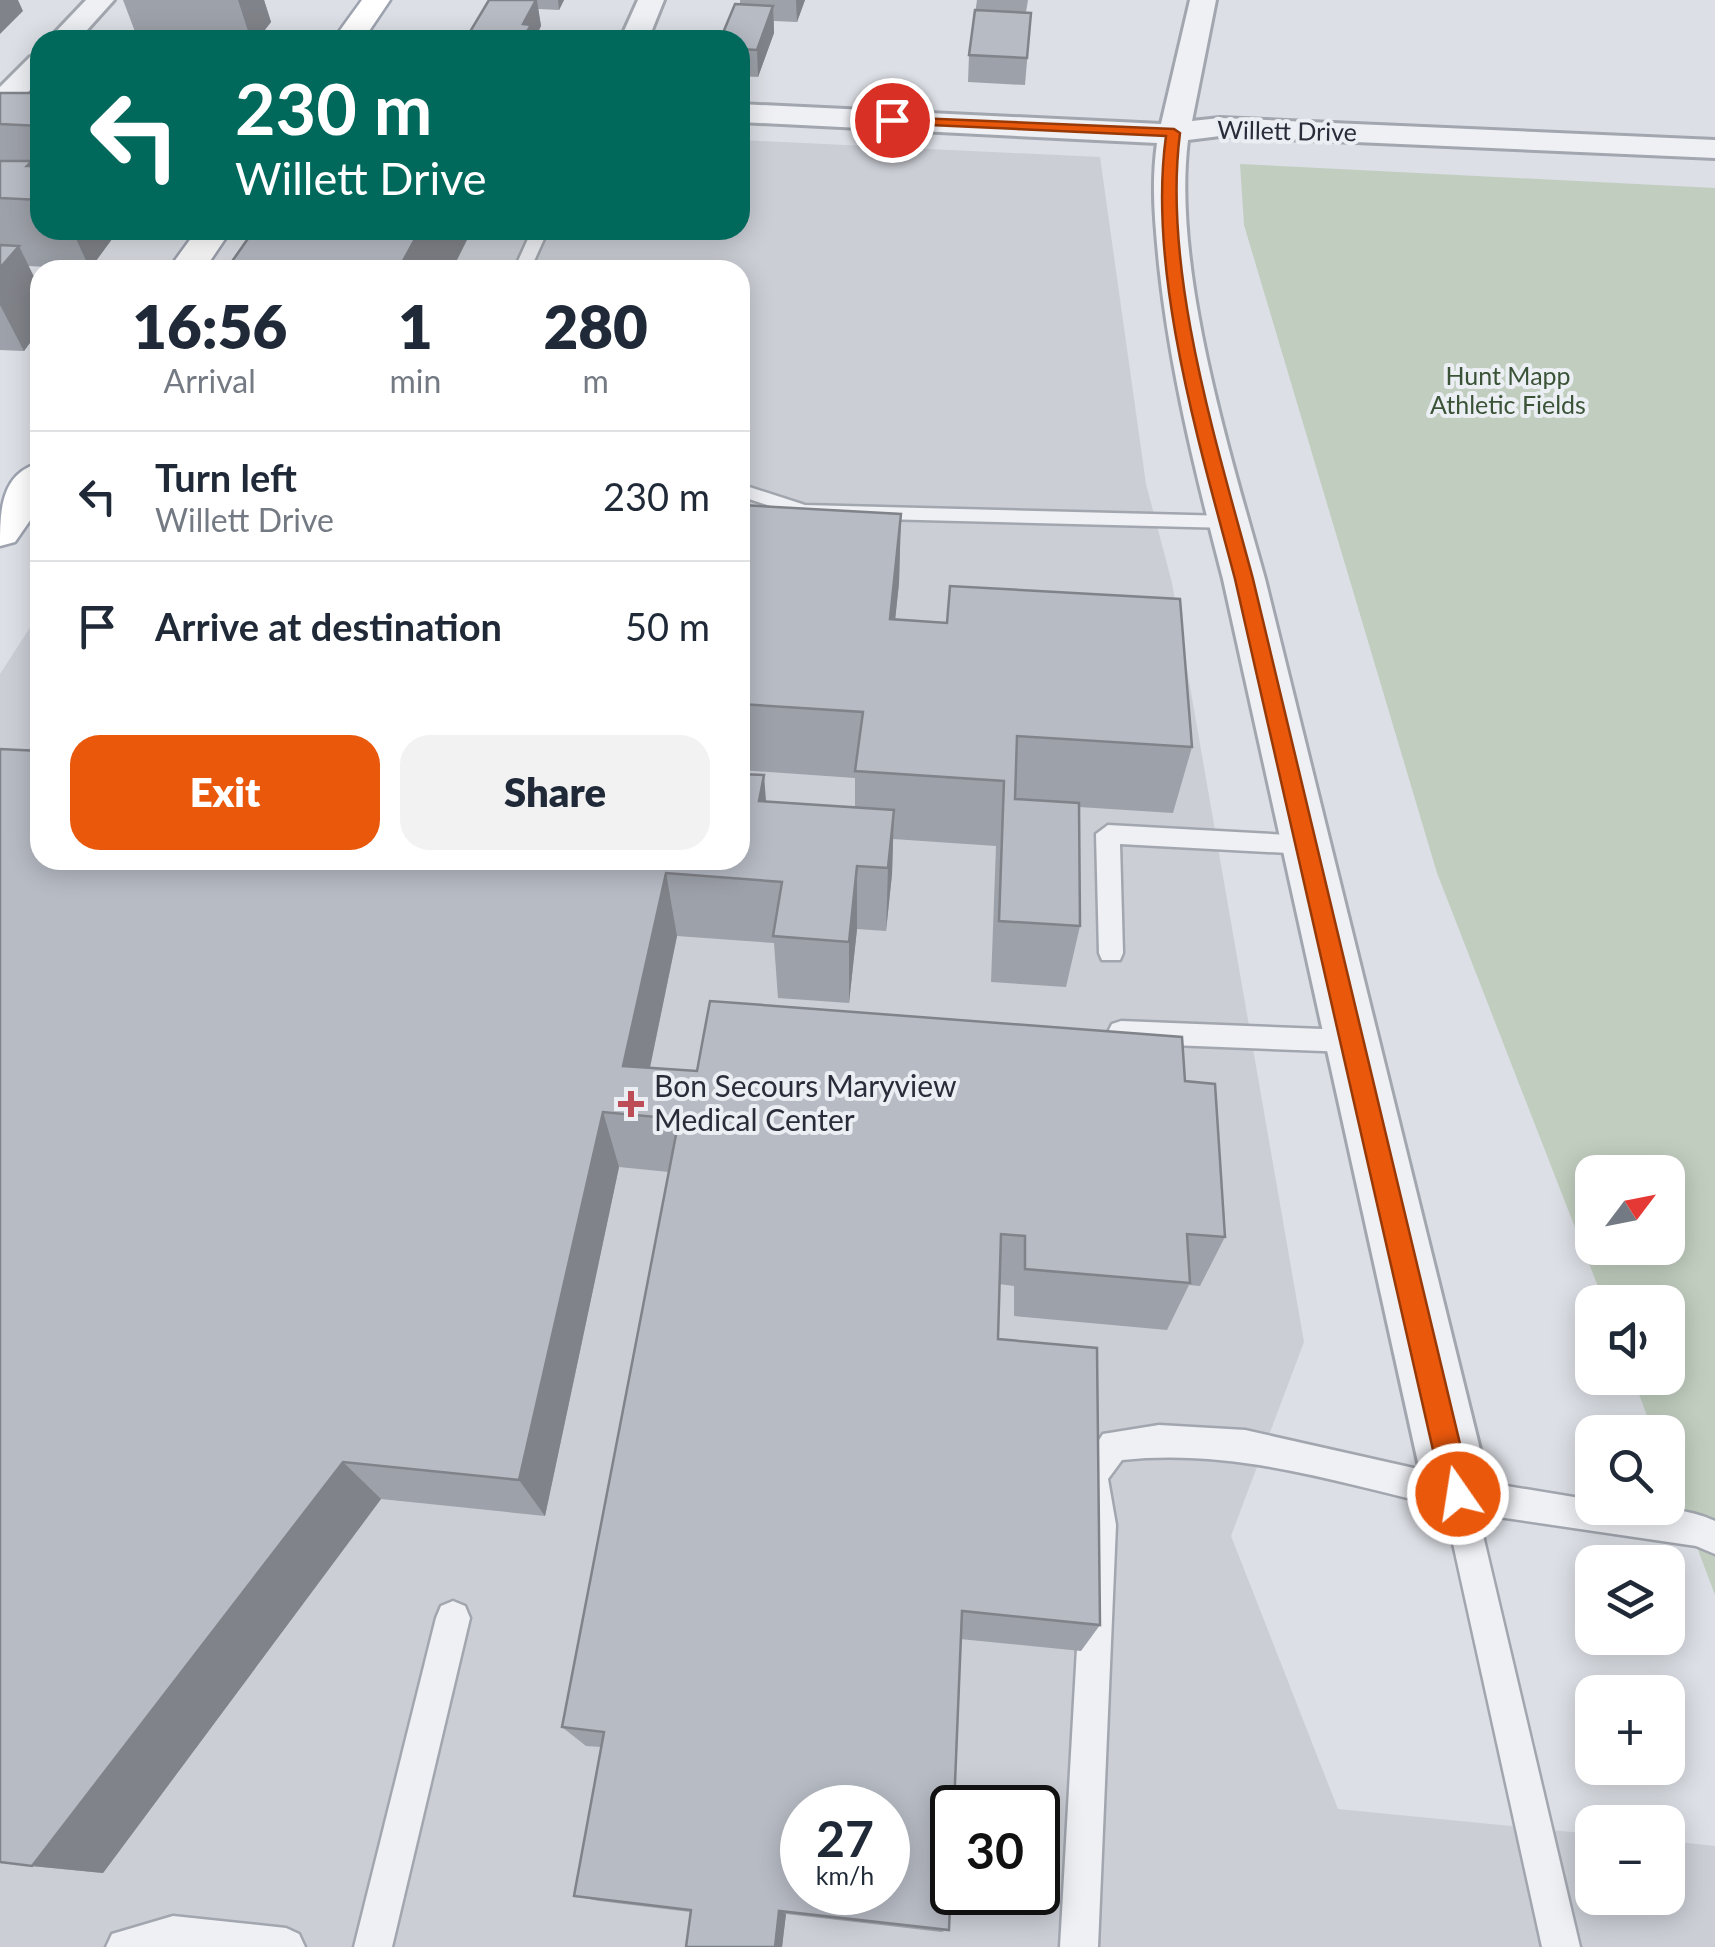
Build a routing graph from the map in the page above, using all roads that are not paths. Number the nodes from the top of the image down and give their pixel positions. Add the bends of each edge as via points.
1 (100, 0) edge
2 (376, 0) edge
3 (652, 0) edge
4 (1204, 0) edge
5 (72, 30) edge
6 (355, 30) edge
7 (638, 30) edge
8 (0, 65) edge
9 (30, 65) edge
10 (30, 74) edge
11 (0, 104) edge
12 (750, 113) edge
13 (1174, 133) junction
14 (1715, 149) edge
15 (30, 490) edge
16 (750, 493) edge
17 (1229, 522) junction
18 (0, 532) edge
19 (1306, 845) junction
20 (1111, 953) dead end
21 (1120, 1032) edge
22 (1349, 1041) junction
23 (1458, 1494) junction
24 (1715, 1538) edge
25 (453, 1618) dead end
26 (125, 1947) edge
27 (286, 1947) edge
28 (373, 1947) edge
29 (1079, 1947) edge
30 (1561, 1947) edge

1 - 5 street
2 - 6 main road
3 - 7 street
4 - 13 street
8 - 9 street
10 - 11 street
12 - 13 street, Willett Drive
13 - 14 street, Willett Drive via 1220,127
13 - 17 street via 1167,182 1180,298
15 - 18 main road
16 - 17 lane via 804,511
17 - 19 street
19 - 20 lane via 1108,834
19 - 22 street
21 - 22 lane
22 - 23 street
23 - 24 lane via 1699,1530
23 - 29 lane via 1276,1448 1162,1438 1114,1445 1092,1475 1100,1525
23 - 30 lane
25 - 28 lane
26 - 27 lane via 174,1934

